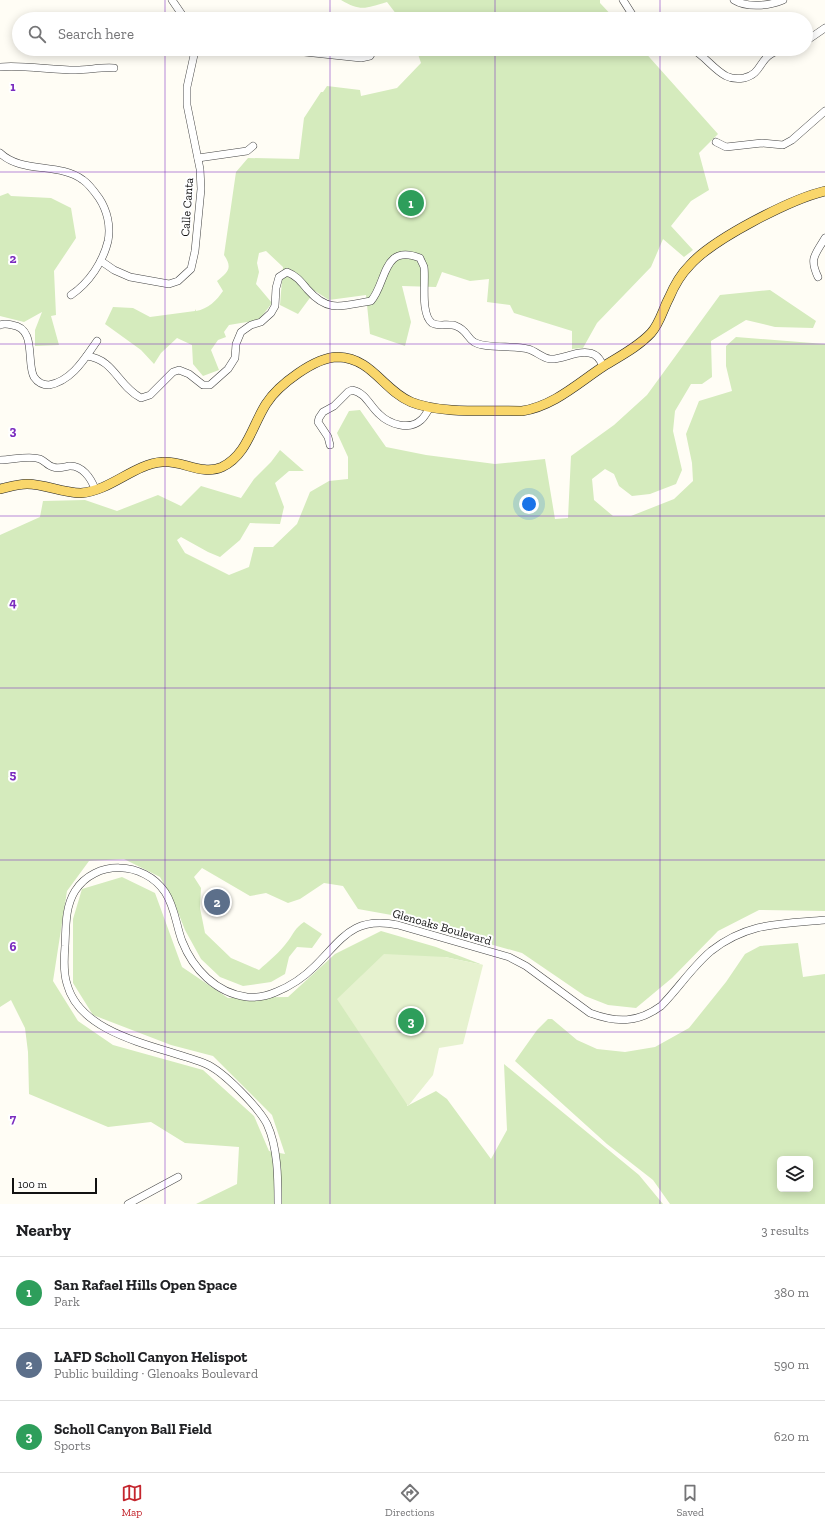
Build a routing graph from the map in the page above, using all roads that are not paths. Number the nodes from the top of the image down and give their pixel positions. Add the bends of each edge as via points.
1 (172, 0) edge
2 (623, 0) edge
3 (734, 0) edge
4 (783, 0) edge
5 (180, 12) edge
6 (631, 12) edge
7 (825, 28) edge
8 (813, 36) edge
9 (194, 56) edge
10 (343, 56) edge
11 (370, 56) edge
12 (703, 56) edge
13 (768, 56) edge
14 (0, 67) edge
15 (114, 68) dead end
16 (825, 112) edge
17 (716, 142) dead end
18 (253, 146) dead end
19 (0, 153) edge
20 (198, 158) junction
21 (825, 191) edge
22 (825, 238) edge
23 (101, 261) junction
24 (818, 277) dead end
25 (71, 295) dead end
26 (0, 325) edge
27 (97, 340) dead end
28 (86, 356) junction
29 (603, 367) junction
30 (430, 408) junction
31 (330, 445) dead end
32 (0, 460) edge
33 (0, 489) edge
34 (94, 489) junction
35 (825, 920) edge
36 (178, 1177) dead end
37 (128, 1204) edge
38 (278, 1204) edge

1 - 5 street
2 - 6 street
3 - 4 street via 750,5
7 - 8 street
9 - 20 street, Calle Canta via 187,105
10 - 11 street
12 - 13 street via 718,71 730,78 740,79 756,72
14 - 15 street via 76,70
16 - 17 street via 783,145 726,147
18 - 20 street via 247,151
19 - 23 street via 15,163 69,173 91,187 103,204 110,232
20 - 23 street, Calle Canta via 200,189 195,251 187,274 169,284 130,277
21 - 29 main road via 804,197 715,244 691,264 680,278 651,332 634,347
22 - 24 street via 813,258 813,266
23 - 25 street via 82,288
26 - 28 street via 16,325 24,331 29,342 33,376 45,385 57,383 71,375
27 - 28 street
28 - 29 street via 107,364 132,393 141,398 150,395 173,372 180,370 203,385 210,385 228,369 235,358 236,344 241,332 261,322 271,313 275,306 279,277 287,272 295,275 322,304 337,307 371,301 377,295 385,270 392,260 411,255 420,258 424,266 424,296 428,317 432,323 456,326 466,331 474,342 529,349 550,359 588,352 594,354
29 - 30 main road via 554,400 535,409 522,411
30 - 31 street via 421,420 407,426 399,425 379,414 363,395 352,390 319,418 318,422
30 - 34 main road via 403,398 364,364 337,357 321,360 309,366 274,394 266,404 243,450 221,467 200,469 162,462
32 - 34 street via 31,458 40,459 54,468 70,466 82,470 92,482
33 - 34 main road via 27,484 80,493
35 - 38 street, Glenoaks Boulevard via 766,926 737,934 711,952 651,1014 629,1020 601,1018 590,1013 526,966 509,957 385,922 362,926 342,937 306,975 285,989 250,997 224,990 212,983 204,974 183,942 166,893 152,879 125,868 115,867 95,872 79,885 68,904 64,958 71,995 84,1014 93,1021 154,1048 207,1065 244,1096 266,1123 271,1136 277,1162
36 - 37 street

